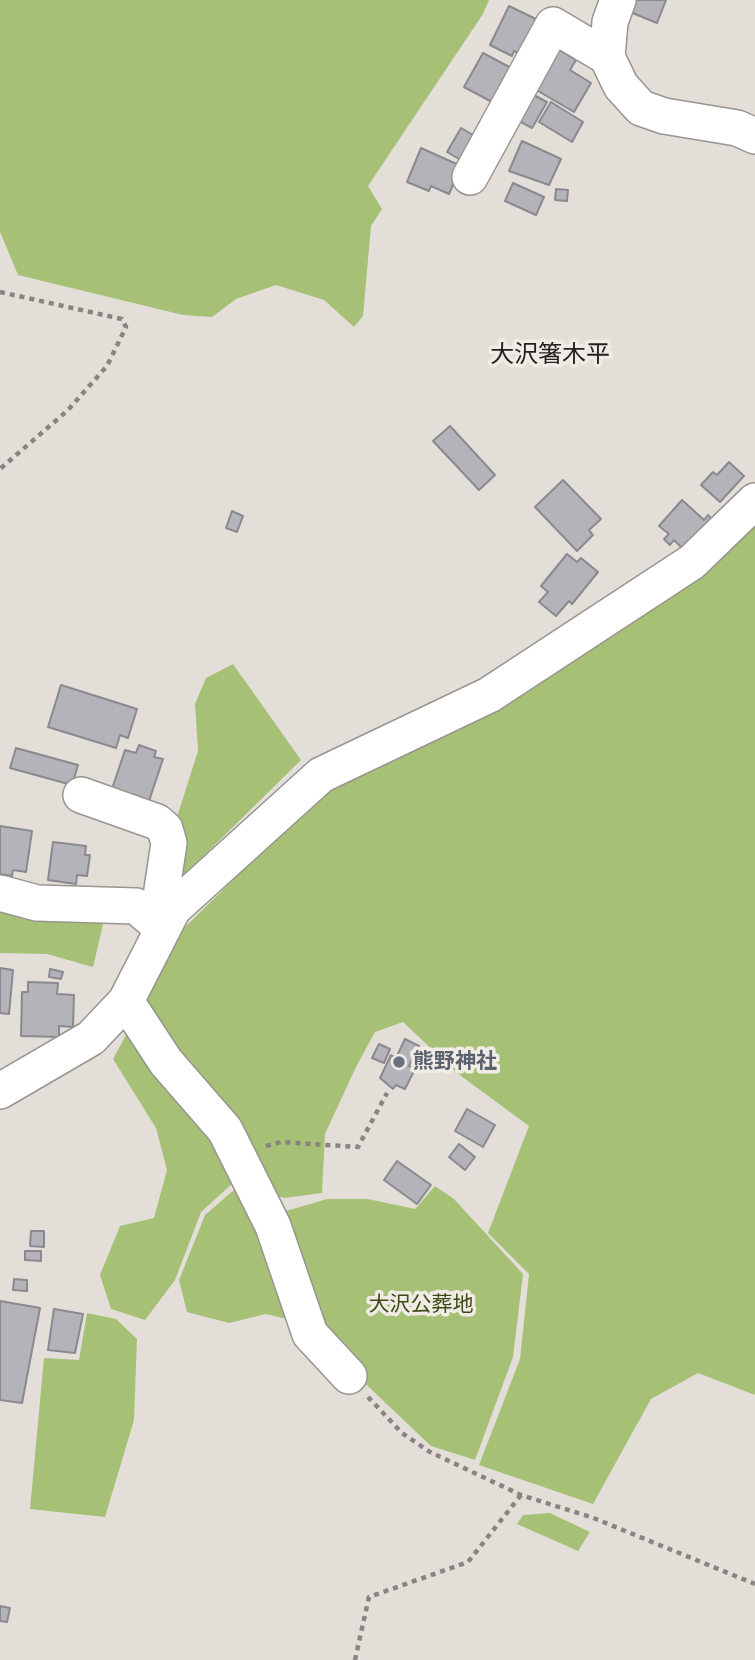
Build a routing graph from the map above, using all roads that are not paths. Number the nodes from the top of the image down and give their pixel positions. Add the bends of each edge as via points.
1 (618, 0) edge
2 (607, 57) junction
3 (755, 136) edge
4 (470, 177) dead end
5 (755, 501) edge
6 (81, 795) dead end
7 (0, 894) edge
8 (163, 929) junction
9 (126, 1001) junction
10 (0, 1091) edge
11 (349, 1376) road end

1 - 2 street via 610,22
2 - 3 street via 621,86 641,108
2 - 4 street via 553,25
5 - 8 street via 692,562 489,695 321,775 173,909
6 - 8 street via 158,822 165,829 169,843 160,903
7 - 8 street via 37,903 136,906
8 - 9 street
9 - 10 street via 91,1038
9 - 11 street via 166,1062 225,1130 273,1226 310,1334

